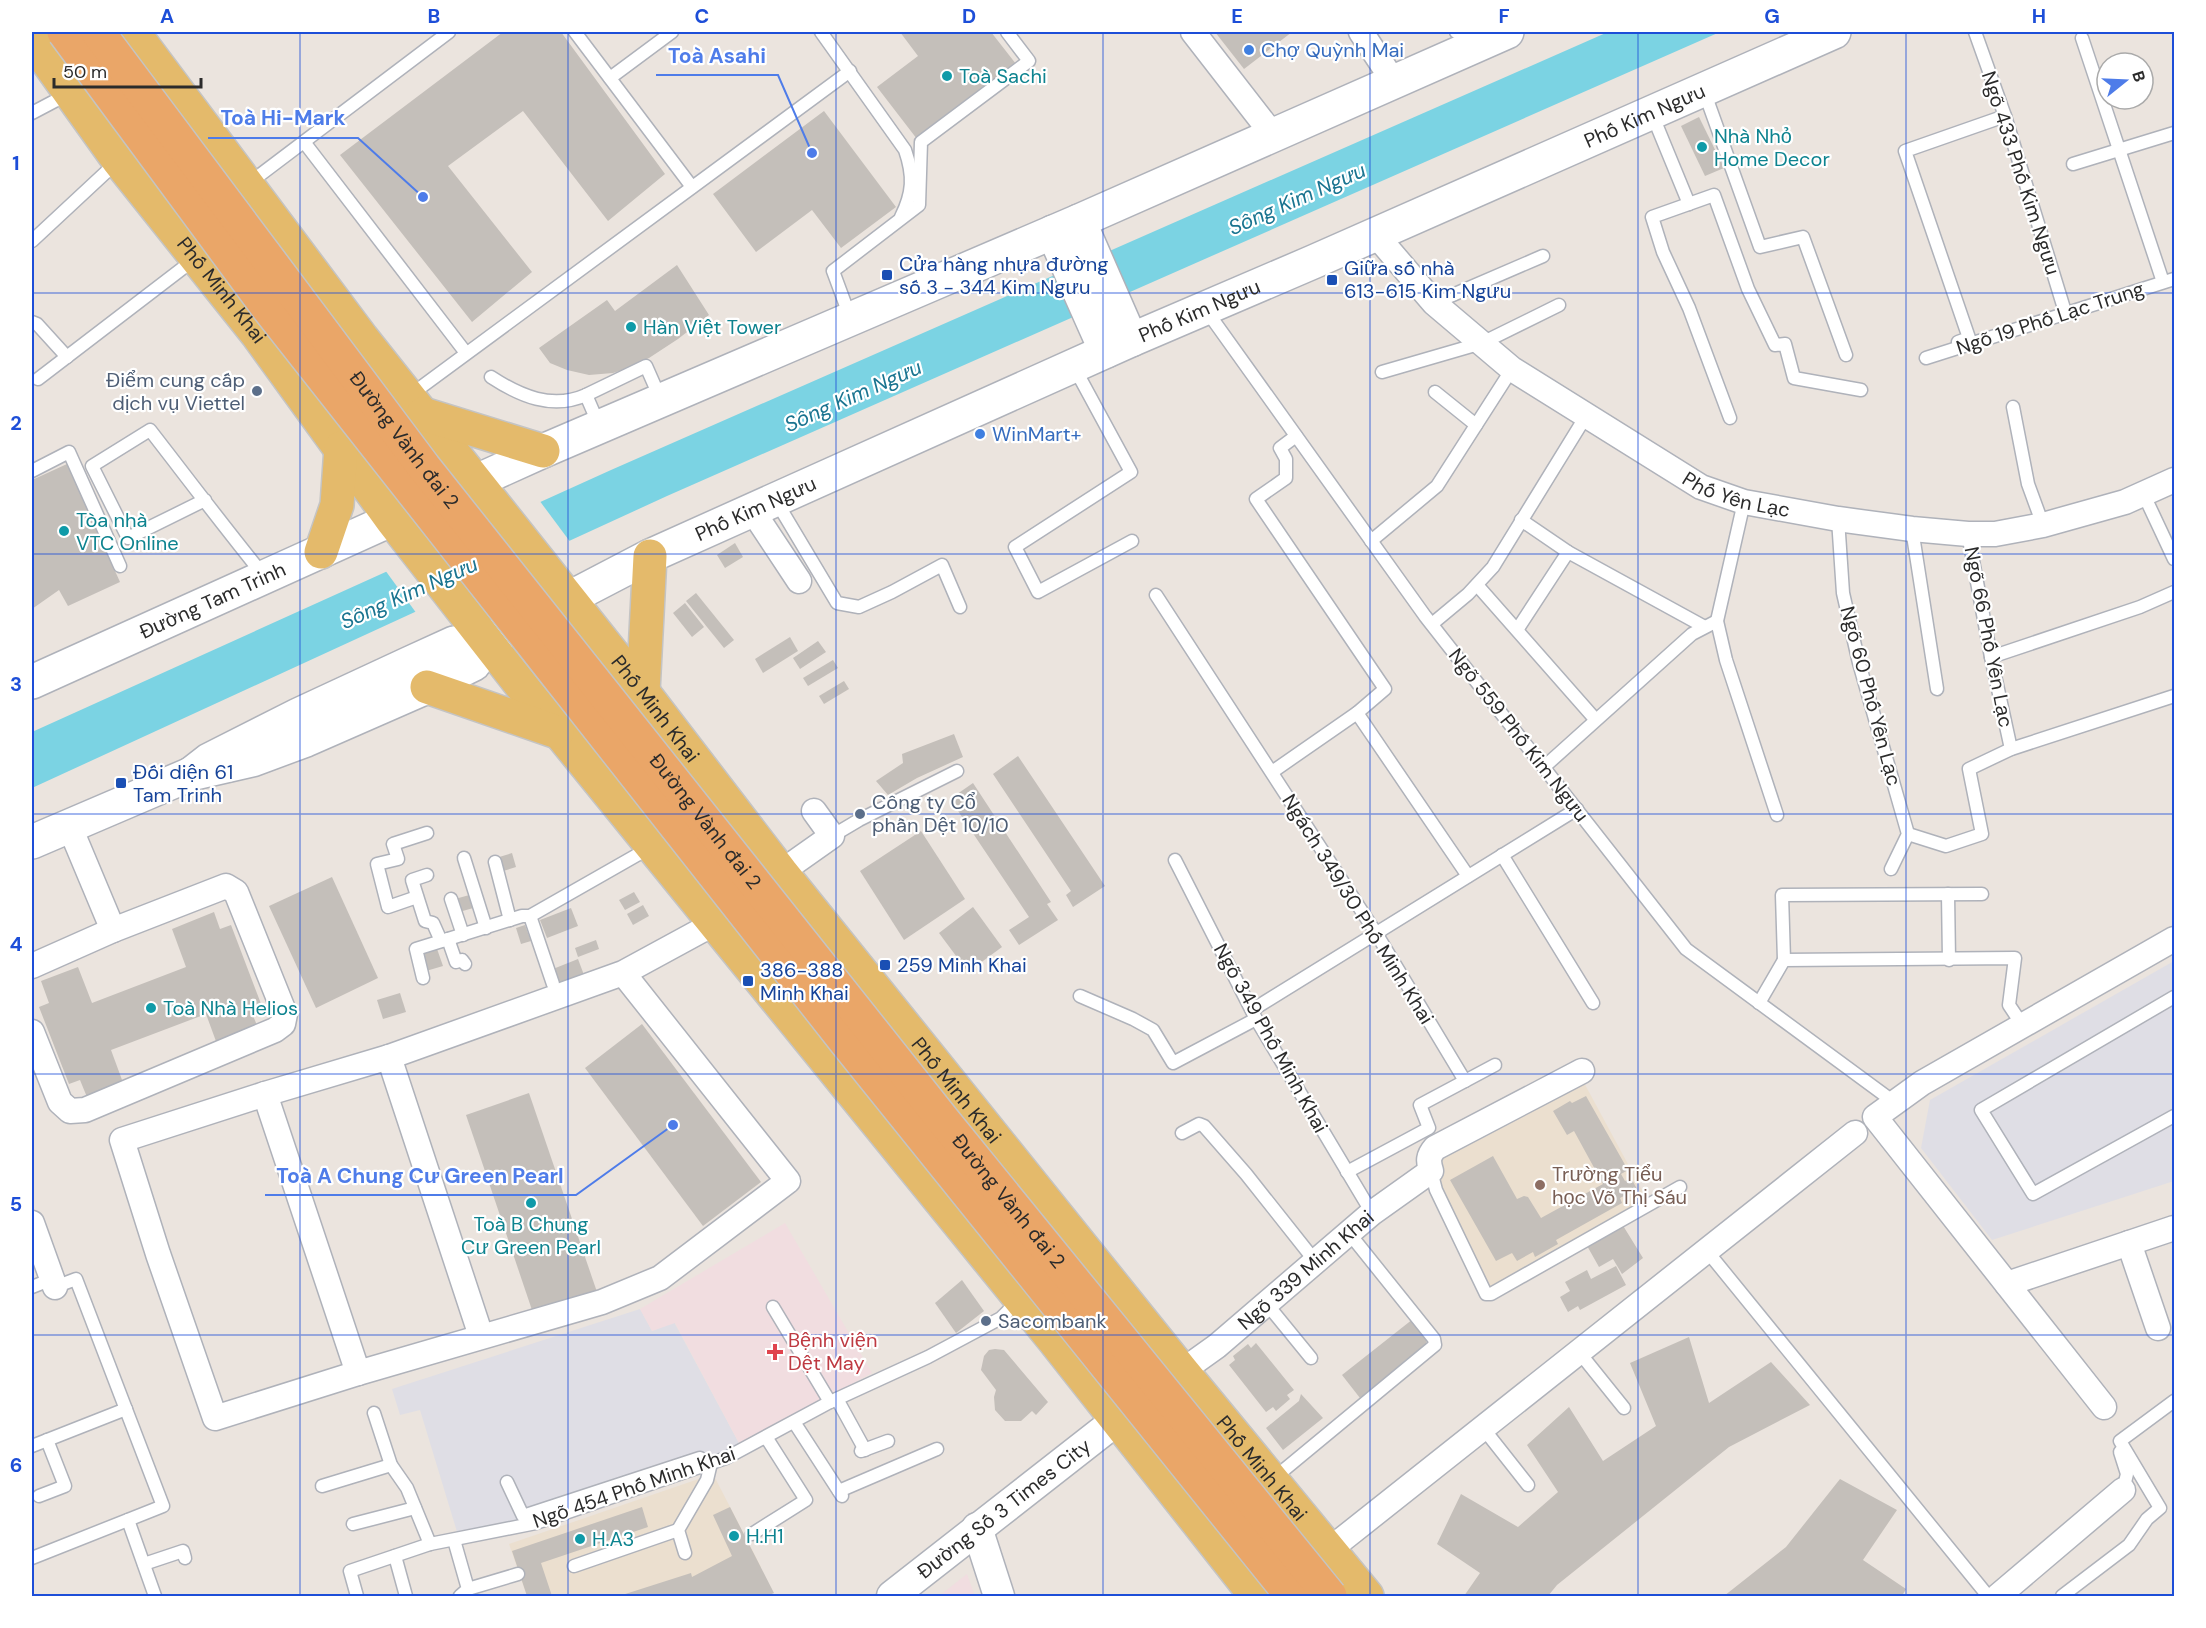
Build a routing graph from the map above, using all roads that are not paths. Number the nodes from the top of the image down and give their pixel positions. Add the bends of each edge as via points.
1 (64, 32) edge
2 (98, 32) edge
3 (449, 32) edge
4 (575, 32) edge
5 (672, 32) edge
6 (821, 32) edge
7 (1007, 32) edge
8 (1194, 32) edge
9 (1361, 32) edge
10 (1834, 32) edge
11 (1975, 32) edge
12 (1482, 35) edge
13 (136, 36) edge
14 (2082, 38) dead end
15 (32, 40) edge
16 (850, 71) junction
17 (610, 78) junction
18 (1394, 82) junction
19 (1704, 90) junction
20 (69, 93) junction
21 (32, 113) edge
22 (1652, 113) junction
23 (2005, 116) junction
24 (2175, 133) edge
25 (1273, 135) junction
26 (304, 142) junction
27 (921, 142) junction
28 (2119, 151) junction
29 (906, 152) junction
30 (118, 160) junction
31 (2073, 164) dead end
32 (247, 185) junction
33 (692, 187) junction
34 (1689, 204) junction
35 (899, 221) junction
36 (1375, 234) junction
37 (32, 240) edge
38 (1072, 240) junction
39 (1542, 256) dead end
40 (196, 258) junction
41 (2169, 280) edge
42 (1434, 303) junction
43 (1560, 305) dead end
44 (1205, 308) junction
45 (2066, 315) junction
46 (850, 318) junction
47 (32, 322) edge
48 (1112, 333) junction
49 (1958, 342) dead end
50 (1482, 343) junction
51 (466, 353) junction
52 (1846, 355) dead end
53 (67, 357) junction
54 (1926, 358) dead end
55 (1074, 367) junction
56 (1512, 369) junction
57 (1382, 372) dead end
58 (491, 377) dead end
59 (38, 380) dead end
60 (1861, 390) dead end
61 (1435, 392) dead end
62 (586, 395) junction
63 (661, 400) junction
64 (416, 405) junction
65 (2013, 407) dead end
66 (1586, 416) junction
67 (1730, 418) dead end
68 (1476, 425) junction
69 (600, 426) junction
70 (1296, 436) junction
71 (341, 448) junction
72 (543, 451) junction
73 (32, 471) edge
74 (2175, 480) edge
75 (484, 492) junction
76 (2144, 495) junction
77 (205, 500) junction
78 (1744, 502) junction
79 (764, 505) junction
80 (1838, 519) junction
81 (1521, 520) junction
82 (2043, 525) junction
83 (1912, 529) junction
84 (400, 530) junction
85 (1968, 534) junction
86 (1132, 541) dead end
87 (1371, 541) junction
88 (321, 552) junction
89 (1568, 552) junction
90 (650, 556) junction
91 (2175, 559) edge
92 (120, 566) dead end
93 (264, 577) junction
94 (799, 581) dead end
95 (1477, 585) junction
96 (561, 587) junction
97 (2175, 592) edge
98 (1156, 595) dead end
99 (960, 607) dead end
100 (1717, 621) junction
101 (1432, 624) junction
102 (1703, 626) junction
103 (1517, 630) junction
104 (487, 641) junction
105 (1991, 657) junction
106 (32, 682) edge
107 (427, 687) junction
108 (1937, 689) dead end
109 (643, 692) junction
110 (2175, 696) edge
111 (1357, 713) junction
112 (1595, 719) junction
113 (557, 732) junction
114 (2011, 748) junction
115 (1544, 767) junction
116 (957, 771) dead end
117 (1272, 772) junction
118 (191, 774) junction
119 (1577, 809) junction
120 (814, 811) dead end
121 (1777, 815) dead end
122 (69, 825) junction
123 (428, 833) dead end
124 (1908, 834) junction
125 (832, 836) junction
126 (32, 842) edge
127 (652, 846) junction
128 (1502, 855) junction
129 (464, 858) dead end
130 (1175, 860) dead end
131 (495, 862) dead end
132 (1892, 869) dead end
133 (781, 872) junction
134 (427, 875) dead end
135 (1468, 876) junction
136 (1948, 894) junction
137 (1982, 894) dead end
138 (417, 897) junction
139 (451, 899) dead end
140 (530, 916) junction
141 (510, 920) junction
142 (715, 923) junction
143 (486, 928) junction
144 (113, 930) junction
145 (1376, 933) junction
146 (463, 935) junction
147 (2175, 939) edge
148 (444, 940) junction
149 (1784, 960) junction
150 (1949, 960) junction
151 (465, 964) dead end
152 (32, 966) edge
153 (623, 973) junction
154 (423, 978) dead end
155 (553, 984) dead end
156 (1080, 996) dead end
157 (2175, 998) edge
158 (1593, 1003) dead end
159 (1759, 1003) junction
160 (1254, 1015) junction
161 (2023, 1026) junction
162 (32, 1032) edge
163 (389, 1057) junction
164 (1495, 1065) dead end
165 (1582, 1071) dead end
166 (1465, 1082) junction
167 (265, 1094) junction
168 (1894, 1102) junction
169 (2175, 1116) edge
170 (1182, 1133) dead end
171 (1855, 1133) dead end
172 (1431, 1171) junction
173 (1347, 1172) junction
174 (1680, 1187) dead end
175 (1372, 1213) junction
176 (2175, 1228) edge
177 (33, 1232) edge
178 (1349, 1233) junction
179 (2129, 1243) junction
180 (1707, 1251) junction
181 (1315, 1261) junction
182 (46, 1284) edge
183 (2007, 1284) junction
184 (1020, 1298) junction
185 (1266, 1304) junction
186 (773, 1308) dead end
187 (2158, 1328) dead end
188 (481, 1336) junction
189 (1579, 1352) junction
190 (1311, 1358) dead end
191 (1182, 1371) junction
192 (358, 1373) junction
193 (833, 1401) junction
194 (2175, 1401) edge
195 (2104, 1407) dead end
196 (1624, 1408) dead end
197 (126, 1409) junction
198 (374, 1413) dead end
199 (1117, 1420) junction
200 (794, 1422) junction
201 (1483, 1428) junction
202 (766, 1437) junction
203 (47, 1440) junction
204 (888, 1441) dead end
205 (2122, 1445) junction
206 (32, 1446) edge
207 (937, 1449) dead end
208 (726, 1458) junction
209 (711, 1463) junction
210 (391, 1465) junction
211 (1262, 1469) junction
212 (507, 1482) dead end
213 (1528, 1485) dead end
214 (322, 1486) dead end
215 (2123, 1490) joint
216 (39, 1496) dead end
217 (416, 1508) junction
218 (1189, 1511) junction
219 (128, 1520) junction
220 (353, 1524) dead end
221 (976, 1528) junction
222 (678, 1530) junction
223 (752, 1534) dead end
224 (454, 1540) junction
225 (430, 1544) junction
226 (1329, 1550) junction
227 (685, 1552) dead end
228 (395, 1556) junction
229 (32, 1558) edge
230 (185, 1558) dead end
231 (144, 1564) junction
232 (574, 1566) dead end
233 (518, 1574) dead end
234 (2076, 1592) edge
235 (464, 1593) edge
236 (155, 1596) edge
237 (357, 1596) edge
238 (406, 1596) edge
239 (892, 1596) edge
240 (999, 1596) edge
241 (1256, 1596) edge
242 (1292, 1596) edge
243 (1330, 1596) edge
244 (1367, 1596) edge
245 (1988, 1596) edge
246 (1998, 1596) edge
247 (2061, 1596) edge

1 - 242 highway, Đường Vành đai 2, bridge via 265,304 854,1052
2 - 243 highway, Đường Vành đai 2, bridge via 431,476 943,1120
3 - 26 lane
4 - 17 lane
5 - 17 lane
6 - 16 lane
7 - 27 lane via 1029,61
8 - 25 street
9 - 18 street
10 - 19 main road, Phố Kim Ngưu
11 - 23 lane, Ngõ 433 Phố Kim Ngưu
12 - 18 main road
13 - 20 main road
13 - 32 main road
14 - 28 lane
15 - 20 main road, Phố Minh Khai
16 - 29 lane
16 - 33 lane
17 - 33 lane
18 - 25 main road
19 - 22 main road, Phố Kim Ngưu
19 - 52 lane via 1760,247 1803,237
20 - 21 lane
20 - 30 main road, Phố Minh Khai
22 - 34 lane
22 - 36 main road, Phố Kim Ngưu
23 - 45 lane, Ngõ 433 Phố Kim Ngưu
23 - 49 lane via 1905,151 1969,338
24 - 28 lane
25 - 38 main road
26 - 32 lane
26 - 51 lane
27 - 29 lane
27 - 35 lane via 920,202
28 - 31 lane
28 - 41 lane
29 - 35 lane via 911,198
30 - 37 lane
30 - 40 main road, Phố Minh Khai
32 - 64 main road
33 - 51 lane
34 - 60 lane via 1714,195 1748,289 1775,345 1785,344 1794,378
34 - 67 lane via 1652,217
35 - 46 lane via 833,271
36 - 42 street, Phố Yên Lạc
36 - 44 main road, Phố Kim Ngưu
38 - 46 main road
38 - 48 main road
39 - 42 lane
40 - 53 lane
40 - 71 main road, Phố Minh Khai
41 - 45 lane, Ngõ 19 Phố Lạc Trung
42 - 50 street, Phố Yên Lạc
43 - 50 lane
44 - 48 main road, Phố Kim Ngưu
44 - 70 lane, Ngõ 559 Phố Kim Ngưu
45 - 54 lane, Ngõ 19 Phố Lạc Trung
46 - 63 main road
47 - 53 lane
48 - 55 main road, Phố Kim Ngưu
50 - 56 street, Phố Yên Lạc
50 - 57 lane
51 - 64 lane
53 - 59 lane
55 - 79 main road, Phố Kim Ngưu
55 - 86 lane via 1131,472 1015,547 1038,592
56 - 66 street, Phố Yên Lạc
56 - 68 lane
58 - 62 lane via 545,401 566,402
61 - 68 lane
62 - 63 lane via 646,366
62 - 69 lane
63 - 69 main road
64 - 72 main road
64 - 75 main road
65 - 82 lane via 2028,484
66 - 78 street, Phố Yên Lạc via 1701,487
66 - 81 lane
68 - 87 lane via 1437,486
69 - 72 main road
70 - 87 lane, Ngõ 559 Phố Kim Ngưu
70 - 111 lane via 1280,448 1286,459 1286,478 1256,499 1385,689
71 - 84 main road, Phố Minh Khai
71 - 88 main road via 337,505
72 - 75 main road
73 - 92 lane via 69,452
74 - 76 street, Phố Yên Lạc
75 - 84 main road
75 - 96 main road, Phố Minh Khai
76 - 82 street, Phố Yên Lạc
76 - 91 lane
77 - 77 lane via 150,430 92,466 128,538
77 - 93 lane
78 - 80 street, Phố Yên Lạc
78 - 100 lane
79 - 90 main road, Phố Kim Ngưu
79 - 94 street
79 - 99 lane via 837,603 859,607 942,565
80 - 83 street, Phố Yên Lạc
80 - 124 lane, Ngõ 60 Phố Yên Lạc via 1843,593
81 - 89 lane
81 - 95 lane
82 - 85 street, Phố Yên Lạc via 1995,534
83 - 85 street, Phố Yên Lạc
83 - 108 lane
84 - 88 main road, Đường Tam Trinh
84 - 104 main road, Phố Minh Khai
85 - 105 lane, Ngõ 66 Phố Yên Lạc
87 - 101 lane, Ngõ 559 Phố Kim Ngưu
88 - 93 main road, Đường Tam Trinh
89 - 102 lane
89 - 103 lane
90 - 96 main road, Phố Kim Ngưu
90 - 109 main road
93 - 106 main road, Đường Tam Trinh
95 - 101 lane
95 - 103 lane
96 - 104 main road
96 - 109 main road, Phố Minh Khai
97 - 105 lane
98 - 117 lane, Ngách 349/30 Phố Minh Khai
100 - 102 lane
100 - 121 lane
101 - 115 lane, Ngõ 559 Phố Kim Ngưu
102 - 112 lane
103 - 112 lane
104 - 107 main road via 474,664
104 - 113 main road
104 - 118 main road via 454,643 298,715 209,760
105 - 114 lane, Ngõ 66 Phố Yên Lạc
107 - 113 main road
107 - 118 main road via 252,760
109 - 133 main road, Phố Minh Khai
110 - 114 lane, Ngõ 66 Phố Yên Lạc
111 - 117 lane
111 - 135 lane
112 - 115 lane
113 - 127 main road
114 - 124 lane via 1969,769 1982,834 1946,846
115 - 119 lane, Ngõ 559 Phố Kim Ngưu
116 - 125 lane
117 - 145 lane, Ngách 349/30 Phố Minh Khai
118 - 122 main road
119 - 128 lane
119 - 159 lane, Ngõ 559 Phố Kim Ngưu via 1686,949
120 - 125 street
122 - 126 main road
122 - 144 street
123 - 138 lane via 393,844 398,859 376,864 388,907
124 - 132 lane
125 - 133 street
127 - 140 lane
127 - 142 main road
128 - 135 lane
128 - 158 lane
129 - 143 lane
130 - 160 lane, Ngõ 349 Phố Minh Khai
131 - 141 lane
133 - 191 main road, Phố Minh Khai
134 - 138 lane via 412,880
135 - 145 lane
136 - 137 lane
136 - 149 lane via 1782,895
136 - 150 lane
138 - 148 lane via 425,921 433,923
139 - 146 lane
140 - 141 lane
140 - 155 lane
141 - 143 lane
142 - 153 street
142 - 184 main road
143 - 146 lane
144 - 152 street
144 - 162 street via 226,886 233,889 285,1014 283,1024 85,1110 70,1111 60,1102
145 - 160 lane
145 - 166 lane, Ngách 349/30 Phố Minh Khai
146 - 148 lane
147 - 161 street
148 - 151 lane via 456,962 462,960
148 - 154 lane via 416,949
149 - 150 lane
149 - 159 lane
150 - 161 lane via 2015,958 2009,1005
153 - 163 street
153 - 188 street via 788,1181 660,1278 602,1302
156 - 160 lane via 1153,1030 1173,1063
157 - 169 lane via 1982,1110 2033,1194
159 - 168 lane, Ngõ 559 Phố Kim Ngưu
160 - 173 lane, Ngõ 349 Phố Minh Khai
161 - 168 street
163 - 167 street
163 - 188 street
164 - 166 lane
165 - 172 street via 1435,1148 1429,1154
166 - 173 lane via 1420,1105 1429,1128
167 - 192 street
167 - 192 street via 123,1140 158,1254 215,1418
168 - 183 street via 1875,1117
170 - 181 lane via 1199,1124 1204,1126
171 - 180 street
172 - 174 lane via 1436,1190 1486,1294
172 - 175 street, Ngõ 339 Minh Khai
173 - 175 lane, Ngõ 349 Phố Minh Khai
175 - 178 street, Ngõ 339 Minh Khai
176 - 179 street
177 - 182 street
178 - 181 street, Ngõ 339 Minh Khai
178 - 211 lane via 1436,1345
179 - 183 street
179 - 187 street
180 - 189 street
180 - 245 lane
181 - 185 street, Ngõ 339 Minh Khai
182 - 197 lane via 76,1279
183 - 195 street
184 - 193 lane, Ngõ 454 Phố Minh Khai via 1001,1318
184 - 199 main road
185 - 190 lane
185 - 191 street, Ngõ 339 Minh Khai
186 - 193 lane
188 - 192 street
189 - 196 lane
189 - 201 street
191 - 199 main road
191 - 211 main road, Phố Minh Khai
193 - 200 lane, Ngõ 454 Phố Minh Khai
193 - 204 lane via 863,1450
194 - 205 lane via 2120,1441
197 - 203 lane
197 - 219 lane via 163,1506
198 - 210 lane
199 - 218 main road
199 - 221 street, Đường Số 3 Times City
200 - 202 lane, Ngõ 454 Phố Minh Khai
200 - 207 lane via 841,1493
201 - 213 lane
201 - 226 street
202 - 208 lane, Ngõ 454 Phố Minh Khai
202 - 223 lane via 806,1500
203 - 206 lane
203 - 216 lane via 65,1486
205 - 215 lane via 2120,1452 2127,1474
205 - 234 lane via 2160,1508 2129,1545
208 - 209 lane, Ngõ 454 Phố Minh Khai
208 - 212 lane via 712,1455 523,1516
209 - 222 lane via 707,1480
209 - 224 lane, Ngõ 454 Phố Minh Khai via 536,1523
210 - 214 lane
210 - 217 lane
211 - 218 main road
211 - 226 main road, Phố Minh Khai
215 - 246 street
217 - 220 lane
217 - 225 lane
218 - 241 main road
219 - 229 lane
219 - 231 lane
221 - 239 street, Đường Số 3 Times City
221 - 240 street
222 - 227 lane
222 - 232 lane
224 - 225 lane, Ngõ 454 Phố Minh Khai
224 - 235 lane
225 - 228 lane, Ngõ 454 Phố Minh Khai
226 - 244 main road, Phố Minh Khai
228 - 237 lane, Ngõ 454 Phố Minh Khai via 350,1571
228 - 238 lane
230 - 231 lane via 183,1551
231 - 236 lane
233 - 235 lane
234 - 247 lane

